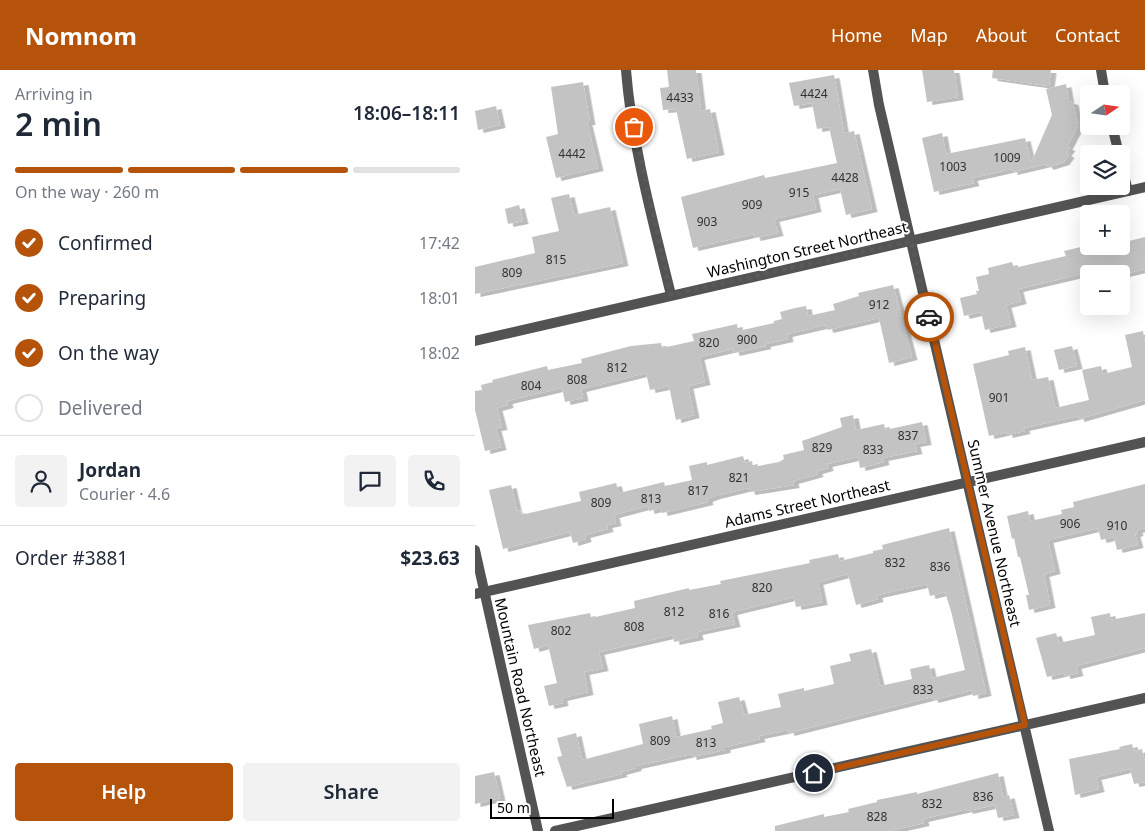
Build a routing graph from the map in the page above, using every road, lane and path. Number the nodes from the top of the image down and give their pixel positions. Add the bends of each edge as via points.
1 (626, 70) edge
2 (873, 70) edge
3 (1101, 70) edge
4 (1104, 85) edge
5 (1145, 187) edge
6 (1130, 191) edge
7 (1111, 195) edge
8 (911, 241) junction
9 (671, 295) junction
10 (475, 342) edge
11 (1145, 442) edge
12 (967, 482) junction
13 (475, 550) edge
14 (480, 593) edge
15 (1145, 698) edge
16 (1025, 725) junction
17 (538, 831) edge
18 (555, 831) edge
19 (1049, 831) edge

1 - 9 street via 641,160
2 - 8 street, Summer Avenue Northeast
3 - 4 street
5 - 6 street, Washington Street Northeast
7 - 8 street, Washington Street Northeast
8 - 9 street, Washington Street Northeast
8 - 12 street, Summer Avenue Northeast
9 - 10 street, Washington Street Northeast
11 - 12 street, Adams Street Northeast
12 - 14 street, Adams Street Northeast
12 - 16 street, Summer Avenue Northeast
13 - 14 street, Mountain Road Northeast
14 - 17 street, Mountain Road Northeast
15 - 16 street
16 - 18 street
16 - 19 street, Summer Avenue Northeast

